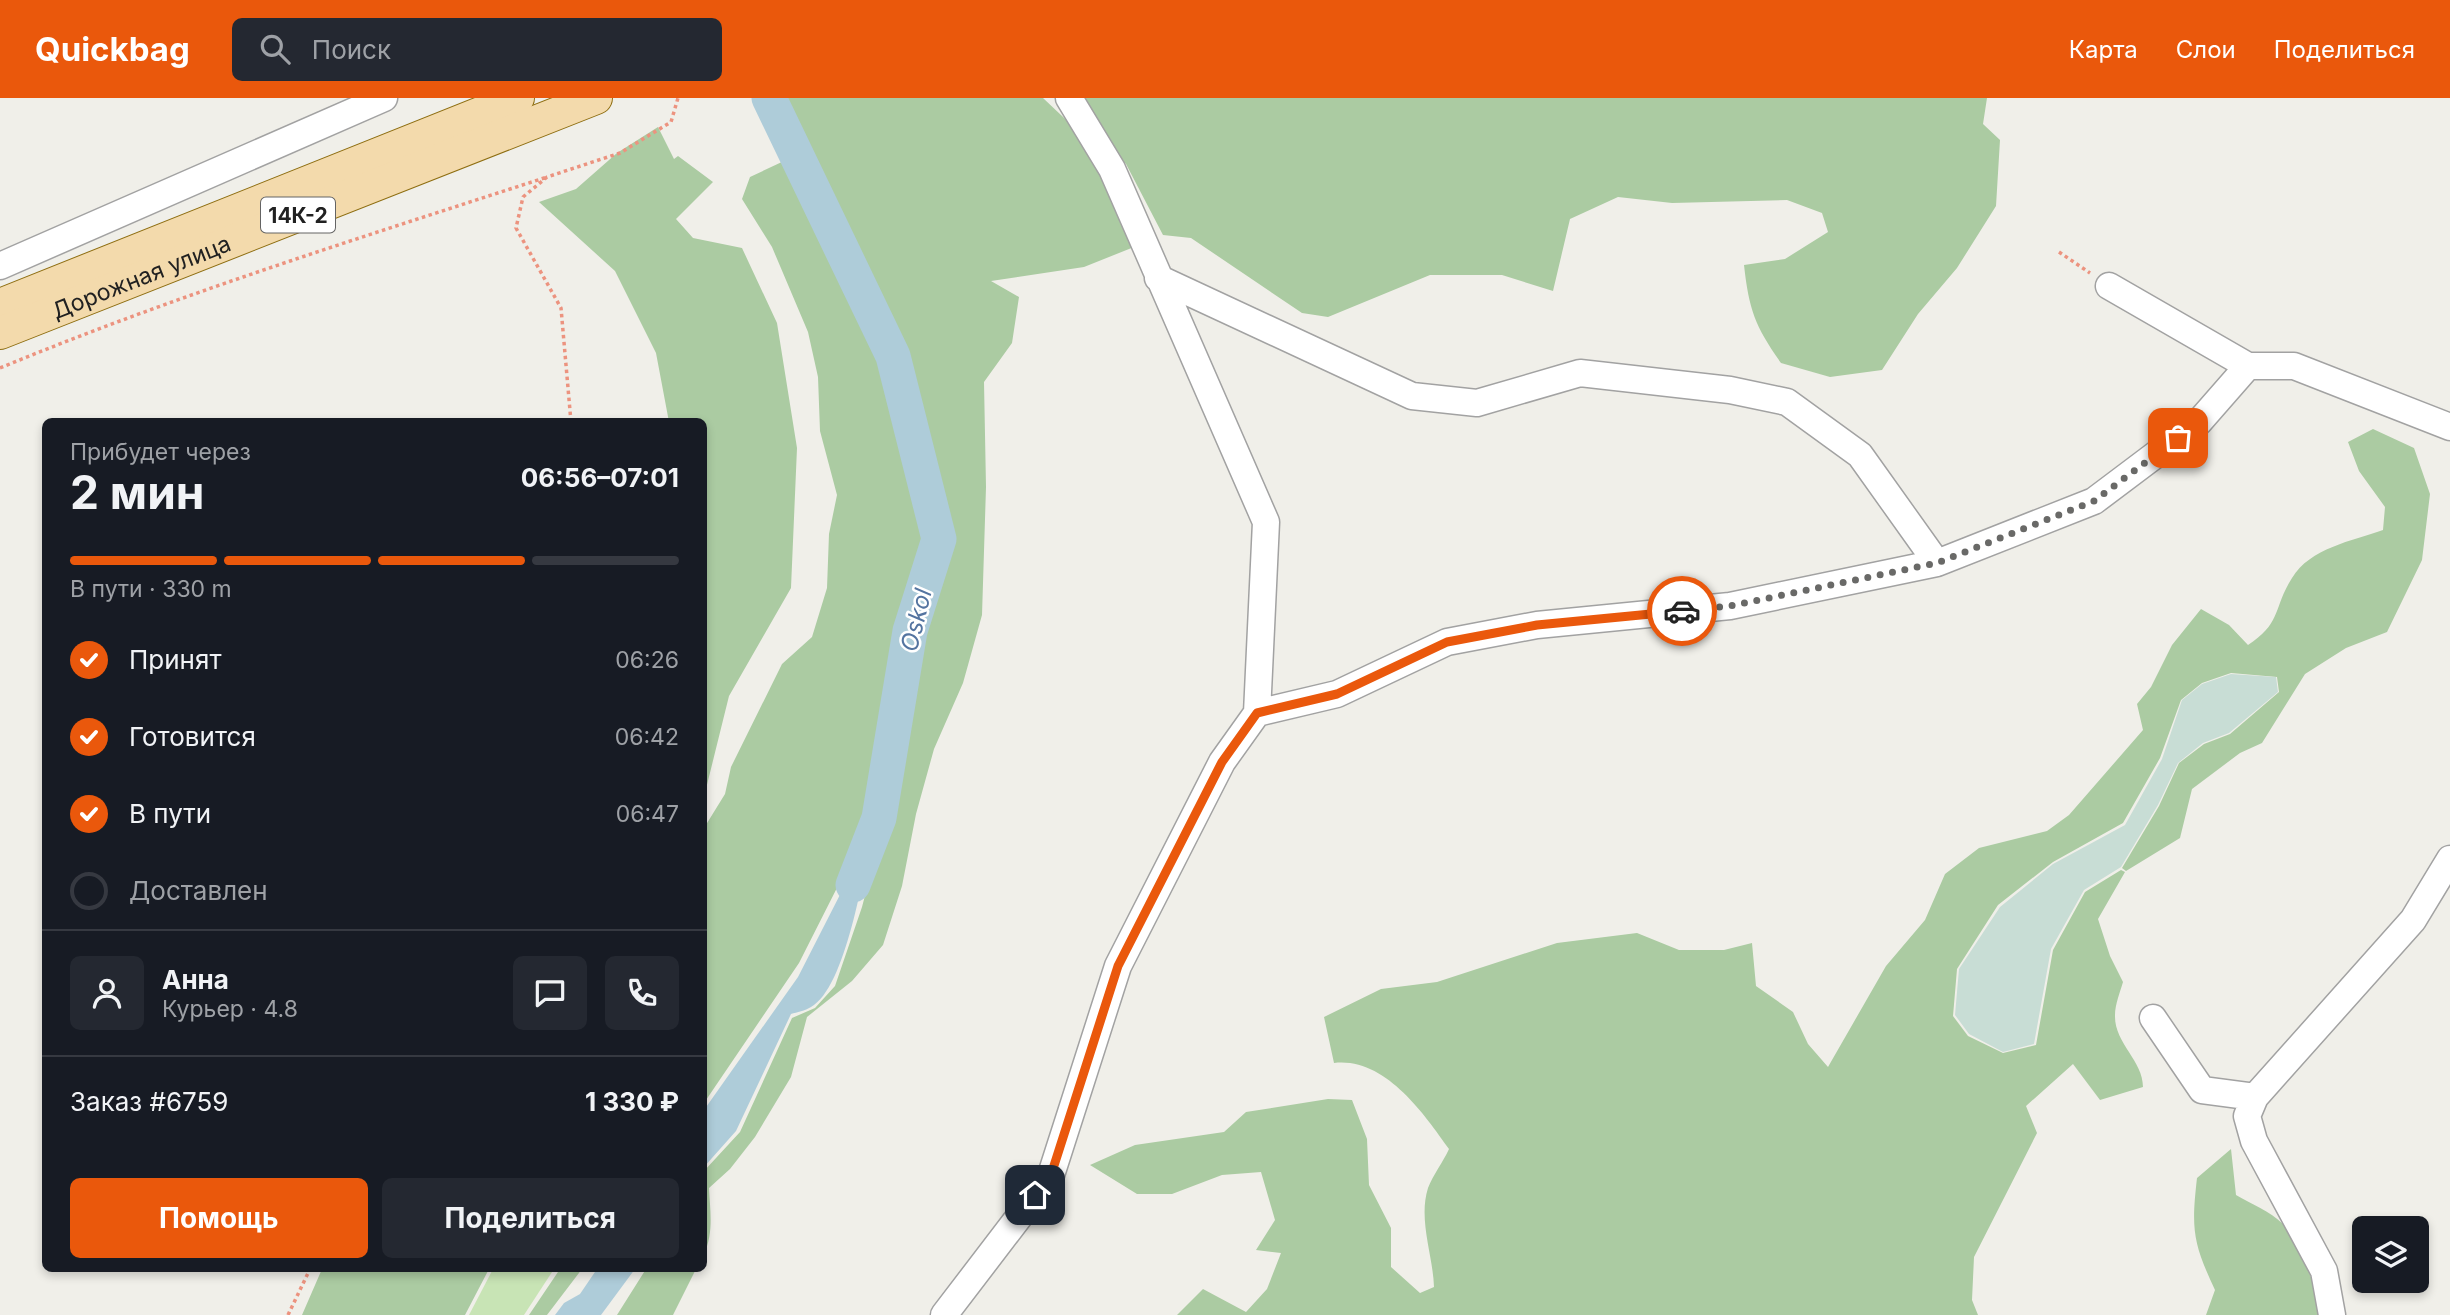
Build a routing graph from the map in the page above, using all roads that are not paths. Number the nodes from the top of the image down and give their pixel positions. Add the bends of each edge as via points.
1 (384, 98) edge
2 (518, 98) edge
3 (596, 98) edge
4 (1069, 98) edge
5 (0, 266) edge
6 (1158, 278) junction
7 (2109, 286) road end
8 (0, 305) edge
9 (0, 333) edge
10 (2248, 366) junction
11 (2450, 427) edge
12 (1937, 563) junction
13 (1257, 713) junction
14 (2450, 859) edge
15 (2153, 1018) dead end
16 (2255, 1097) junction
17 (944, 1315) edge
18 (2333, 1315) edge

1 - 5 lane
2 - 8 main road, Дорожная улица / 14К-2
3 - 9 main road, Дорожная улица / 14К-2
4 - 6 lane via 1112,169
6 - 12 lane via 1412,396 1478,403 1580,373 1730,390 1787,402 1860,455
6 - 13 lane via 1266,522
7 - 10 lane
10 - 11 lane via 2294,366
10 - 12 lane via 2199,422 2094,501
12 - 13 lane via 1730,606 1537,625 1447,642 1337,694
13 - 17 lane via 1222,762 1118,966 1051,1175
14 - 16 lane via 2413,920
15 - 16 lane via 2202,1090
16 - 18 lane via 2247,1116 2254,1141 2324,1271

